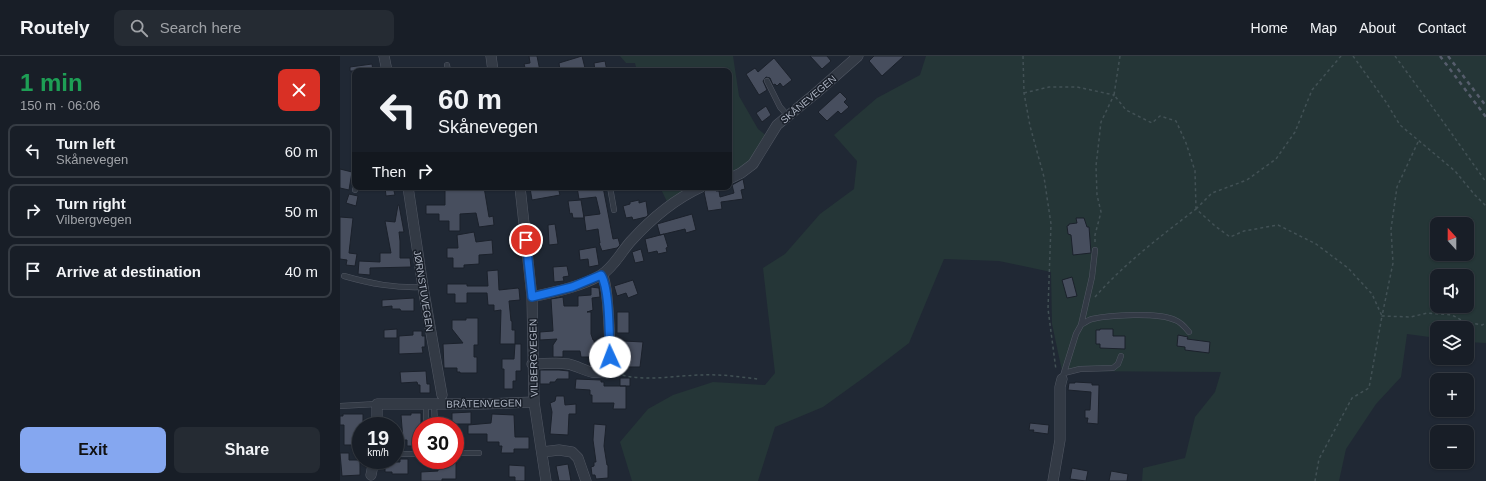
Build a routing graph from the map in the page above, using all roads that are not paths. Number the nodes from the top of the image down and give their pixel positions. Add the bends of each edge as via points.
1 (384, 56) edge
2 (491, 56) edge
3 (853, 58) edge
4 (386, 68) edge
5 (493, 68) edge
6 (767, 81) dead end
7 (788, 116) junction
8 (732, 178) edge
9 (408, 190) edge
10 (520, 190) edge
11 (611, 190) edge
12 (696, 190) edge
13 (614, 210) dead end
14 (1095, 250) road end
15 (601, 275) junction
16 (344, 276) dead end
17 (422, 287) junction
18 (532, 297) junction
19 (1081, 325) junction
20 (1188, 332) dead end
21 (1121, 356) dead end
22 (532, 364) junction
23 (1062, 380) junction
24 (442, 395) dead end
25 (534, 402) junction
26 (377, 404) junction
27 (430, 404) junction
28 (340, 406) edge
29 (377, 417) edge
30 (428, 417) edge
31 (433, 417) edge
32 (542, 452) junction
33 (464, 453) edge
34 (479, 453) dead end
35 (373, 469) edge
36 (372, 475) dead end
37 (546, 481) edge
38 (586, 481) edge
39 (1053, 481) edge

1 - 4 street
2 - 5 street
3 - 7 street, SKÅNEVEGEN
6 - 7 lane via 780,107
7 - 8 street, SKÅNEVEGEN via 777,124 753,164
9 - 17 street, JØRNSTUVEGEN
10 - 18 street, VILBERGVEGEN
11 - 13 lane
12 - 15 street via 661,213 632,240
14 - 19 lane via 1092,277
15 - 18 street via 572,287
15 - 22 street via 607,301 610,354 608,370 593,372 567,364
16 - 17 lane via 386,286
17 - 24 street, JØRNSTUVEGEN
18 - 22 street, VILBERGVEGEN
19 - 20 lane via 1102,317 1163,316 1177,320
19 - 23 lane
21 - 23 lane via 1113,368 1080,369
22 - 25 street, VILBERGVEGEN
23 - 39 street via 1060,440
25 - 27 street, BRÅTENVEGEN
25 - 32 street, VILBERGVEGEN
26 - 27 street, BRÅTENVEGEN
26 - 28 lane
26 - 29 street
27 - 30 lane
27 - 31 lane, BRÅTENVEGEN
32 - 37 street, VILBERGVEGEN
32 - 38 street via 572,452 578,458
33 - 34 lane
35 - 36 street

